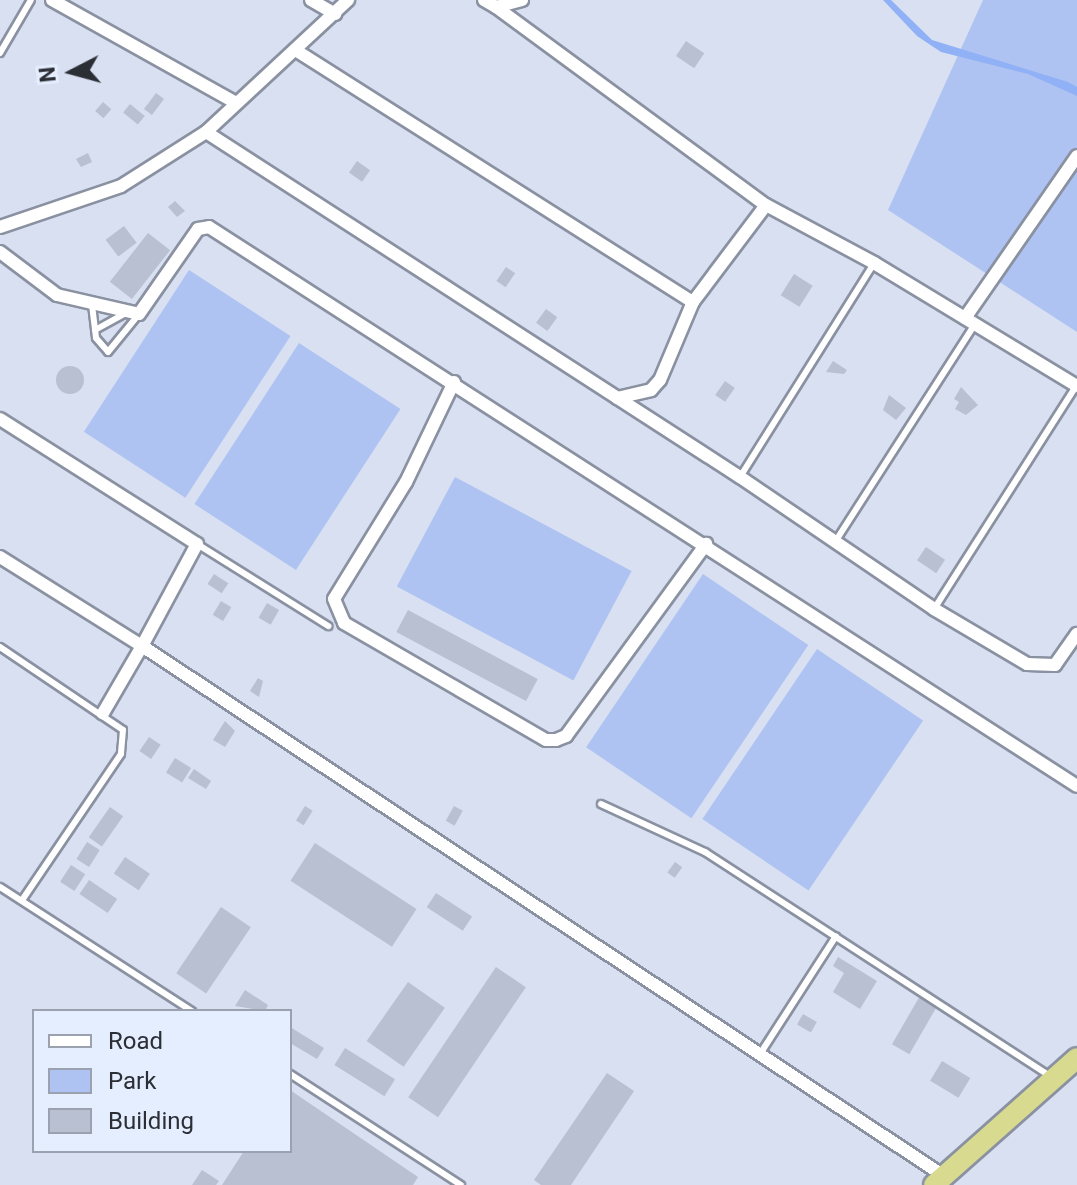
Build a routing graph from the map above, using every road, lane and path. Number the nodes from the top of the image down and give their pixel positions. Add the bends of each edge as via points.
1 (31, 0) edge
2 (52, 0) edge
3 (311, 0) edge
4 (348, 0) edge
5 (484, 0) edge
6 (522, 0) edge
7 (496, 7) junction
8 (335, 14) junction
9 (297, 51) junction
10 (0, 53) edge
11 (236, 103) junction
12 (206, 132) junction
13 (1077, 156) edge
14 (766, 205) junction
15 (0, 227) edge
16 (0, 252) edge
17 (874, 263) junction
18 (693, 302) junction
19 (92, 305) junction
20 (132, 314) junction
21 (970, 321) junction
22 (95, 330) junction
23 (454, 382) junction
24 (1076, 386) edge
25 (617, 398) junction
26 (0, 419) edge
27 (740, 477) junction
28 (835, 542) junction
29 (197, 544) junction
30 (706, 544) junction
31 (0, 557) edge
32 (934, 609) junction
33 (328, 626) dead end
34 (1077, 634) edge
35 (142, 646) junction
36 (0, 647) edge
37 (103, 713) junction
38 (1077, 786) edge
39 (601, 804) dead end
40 (0, 887) edge
41 (22, 900) junction
42 (836, 936) junction
43 (189, 1009) edge
44 (760, 1054) junction
45 (1077, 1058) edge
46 (292, 1075) edge
47 (1055, 1079) junction
48 (939, 1180) edge
49 (461, 1185) edge

1 - 10 lane
2 - 11 street
3 - 8 street
4 - 8 street
5 - 7 street
6 - 7 street
7 - 14 street
8 - 9 street
9 - 11 street
9 - 18 street
11 - 12 street
12 - 15 street via 121,186
12 - 25 street
13 - 21 street
14 - 17 street
14 - 18 street
16 - 19 street via 51,292
17 - 21 street
17 - 27 lane
18 - 25 street via 660,380 651,390
19 - 20 street
19 - 22 lane
20 - 22 lane
20 - 22 lane via 111,353 98,343
20 - 23 street via 198,229 209,227
21 - 24 street
21 - 28 lane
23 - 30 street
23 - 30 street via 406,482 334,599 344,623 546,740 556,740 566,736
24 - 32 lane
25 - 27 street
26 - 29 street
27 - 28 street
28 - 32 street
29 - 33 lane
29 - 35 street
30 - 38 street
31 - 35 street
32 - 34 street via 1036,668 1055,665
35 - 37 street
35 - 44 street
36 - 37 lane
37 - 41 lane via 123,730 121,754
39 - 42 lane via 705,852
40 - 41 lane
41 - 43 lane
42 - 44 lane
42 - 47 lane
44 - 48 street
45 - 47 highway
46 - 49 lane
47 - 48 highway

